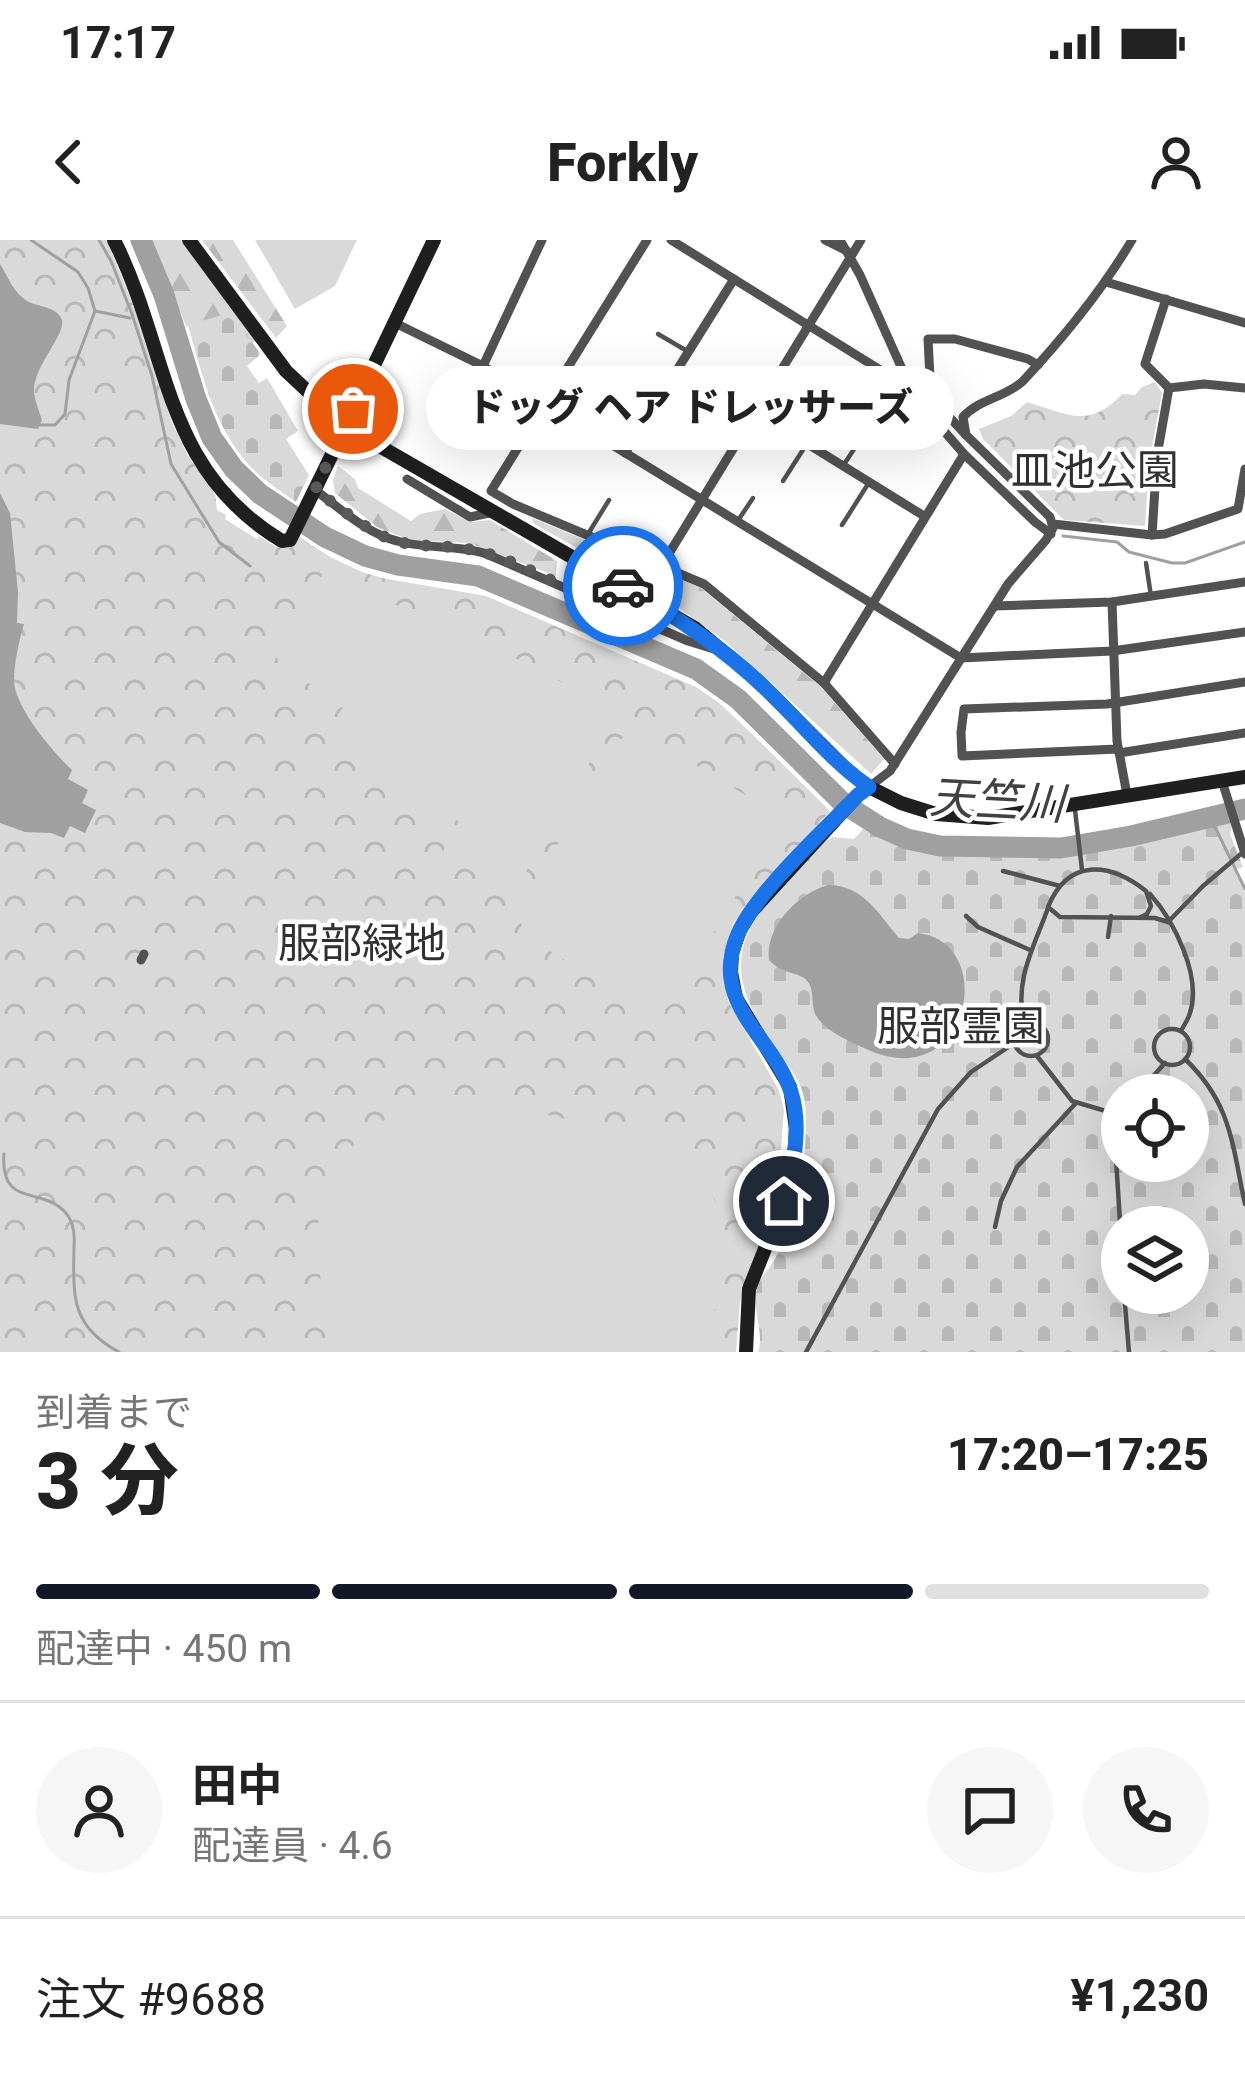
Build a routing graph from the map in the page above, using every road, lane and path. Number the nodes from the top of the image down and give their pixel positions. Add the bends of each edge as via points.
1 (114, 240) edge
2 (189, 240) edge
3 (434, 240) edge
4 (542, 240) edge
5 (647, 240) edge
6 (671, 240) edge
7 (825, 240) edge
8 (840, 240) edge
9 (861, 240) edge
10 (1132, 240) edge
11 (849, 254) junction
12 (734, 279) junction
13 (1106, 283) junction
14 (1166, 299) junction
15 (395, 323) junction
16 (1245, 323) edge
17 (808, 326) junction
18 (658, 334) dead end
19 (687, 351) junction
20 (1038, 365) junction
21 (483, 366) junction
22 (628, 376) dead end
23 (1169, 388) junction
24 (1245, 388) edge
25 (911, 389) junction
26 (660, 396) junction
27 (546, 404) junction
28 (755, 412) junction
29 (972, 442) junction
30 (807, 444) junction
31 (856, 446) dead end
32 (625, 453) junction
33 (964, 454) junction
34 (843, 466) junction
35 (1245, 469) edge
36 (407, 479) dead end
37 (784, 481) dead end
38 (869, 482) junction
39 (315, 490) junction
40 (753, 498) dead end
41 (703, 499) junction
42 (609, 500) dead end
43 (494, 512) junction
44 (924, 516) junction
45 (738, 521) junction
46 (842, 525) dead end
47 (1052, 529) junction
48 (588, 534) junction
49 (1151, 535) junction
50 (1146, 563) dead end
51 (662, 565) junction
52 (605, 575) junction
53 (1245, 582) edge
54 (572, 590) junction
55 (1151, 596) junction
56 (1112, 602) junction
57 (873, 604) junction
58 (994, 606) junction
59 (1245, 632) edge
60 (1112, 651) junction
61 (723, 652) junction
62 (961, 658) junction
63 (1245, 682) edge
64 (824, 683) junction
65 (1115, 703) junction
66 (1245, 733) edge
67 (1119, 751) junction
68 (895, 764) junction
69 (1245, 777) edge
70 (1222, 781) junction
71 (864, 791) junction
72 (1127, 795) junction
73 (1075, 805) junction
74 (1245, 852) edge
75 (1082, 870) junction
76 (1004, 871) dead end
77 (1060, 886) junction
78 (1146, 890) junction
79 (1048, 908) junction
80 (966, 916) dead end
81 (1111, 916) junction
82 (1060, 917) junction
83 (1139, 918) junction
84 (1168, 922) junction
85 (1041, 926) junction
86 (1108, 937) dead end
87 (1030, 950) junction
88 (1024, 1023) junction
89 (1181, 1031) junction
90 (1013, 1043) junction
91 (1037, 1056) junction
92 (1185, 1059) junction
93 (1165, 1063) junction
94 (1155, 1074) edge
95 (1076, 1102) junction
96 (1101, 1109) edge
97 (1245, 1204) edge
98 (995, 1227) dead end
99 (1126, 1314) edge
100 (746, 1352) edge
101 (806, 1352) edge
102 (1129, 1352) edge

1 - 39 street via 193,453 231,502 290,538
2 - 43 street via 286,371 331,412
3 - 15 street
4 - 21 street
5 - 27 street
6 - 12 street
7 - 11 street
8 - 11 street
9 - 11 street
10 - 13 street
11 - 17 street
11 - 25 street
12 - 17 street
12 - 19 street
13 - 14 street
13 - 20 street
14 - 16 street
14 - 23 street via 1145,364
15 - 21 street
15 - 39 street, bridge
17 - 25 street
17 - 28 street
18 - 19 lane
19 - 26 street
20 - 29 street via 1015,389 966,412
20 - 29 street via 955,339 928,339 932,399
21 - 27 street
22 - 26 lane
23 - 24 street
23 - 49 street
25 - 33 street
26 - 32 street
27 - 32 street
27 - 48 street via 491,491
28 - 30 street
28 - 41 street
29 - 47 street
30 - 34 street
30 - 37 lane
31 - 34 lane
32 - 41 street
33 - 44 street
33 - 47 street
34 - 38 street
35 - 49 street via 1238,509
36 - 43 street via 470,517
38 - 44 street
38 - 46 lane
39 - 54 street via 392,540 484,553
40 - 45 lane
41 - 45 street
41 - 51 street
42 - 48 lane
43 - 52 street
44 - 57 street
45 - 57 street
47 - 49 street
47 - 58 street
48 - 51 street
50 - 55 lane
51 - 64 street via 704,584
52 - 54 street
52 - 61 street
53 - 55 street
54 - 61 street
55 - 56 street
56 - 58 street
56 - 60 street
57 - 62 street
57 - 64 street
58 - 62 street
59 - 60 street
60 - 62 street
60 - 65 street
61 - 71 street
62 - 68 street
63 - 65 street
64 - 68 street
65 - 67 street
65 - 67 street via 964,709 962,756
66 - 67 street
67 - 72 street
68 - 71 street
69 - 70 street
70 - 72 street
70 - 74 street
71 - 73 street via 960,817
71 - 100 street via 751,912 732,953 736,998 790,1087 796,1129 784,1201 749,1289
72 - 73 street
73 - 75 lane
74 - 84 lane
75 - 77 lane
75 - 78 lane via 1114,873
76 - 77 lane
77 - 79 lane
78 - 83 lane via 1150,906
78 - 84 lane
79 - 82 lane
79 - 85 lane
80 - 87 lane
81 - 82 lane
81 - 83 lane
81 - 86 lane
82 - 85 lane
83 - 84 lane
84 - 89 lane via 1191,978
85 - 87 lane
87 - 88 lane via 1020,994
88 - 90 lane
88 - 91 lane via 1052,1035
89 - 92 lane via 1190,1046
89 - 93 lane via 1165,1030 1152,1041
90 - 91 lane
90 - 101 lane via 938,1109
91 - 95 lane
92 - 93 lane
92 - 97 lane via 1227,1121
93 - 94 lane
95 - 96 lane
95 - 98 lane via 1017,1167
99 - 102 lane

